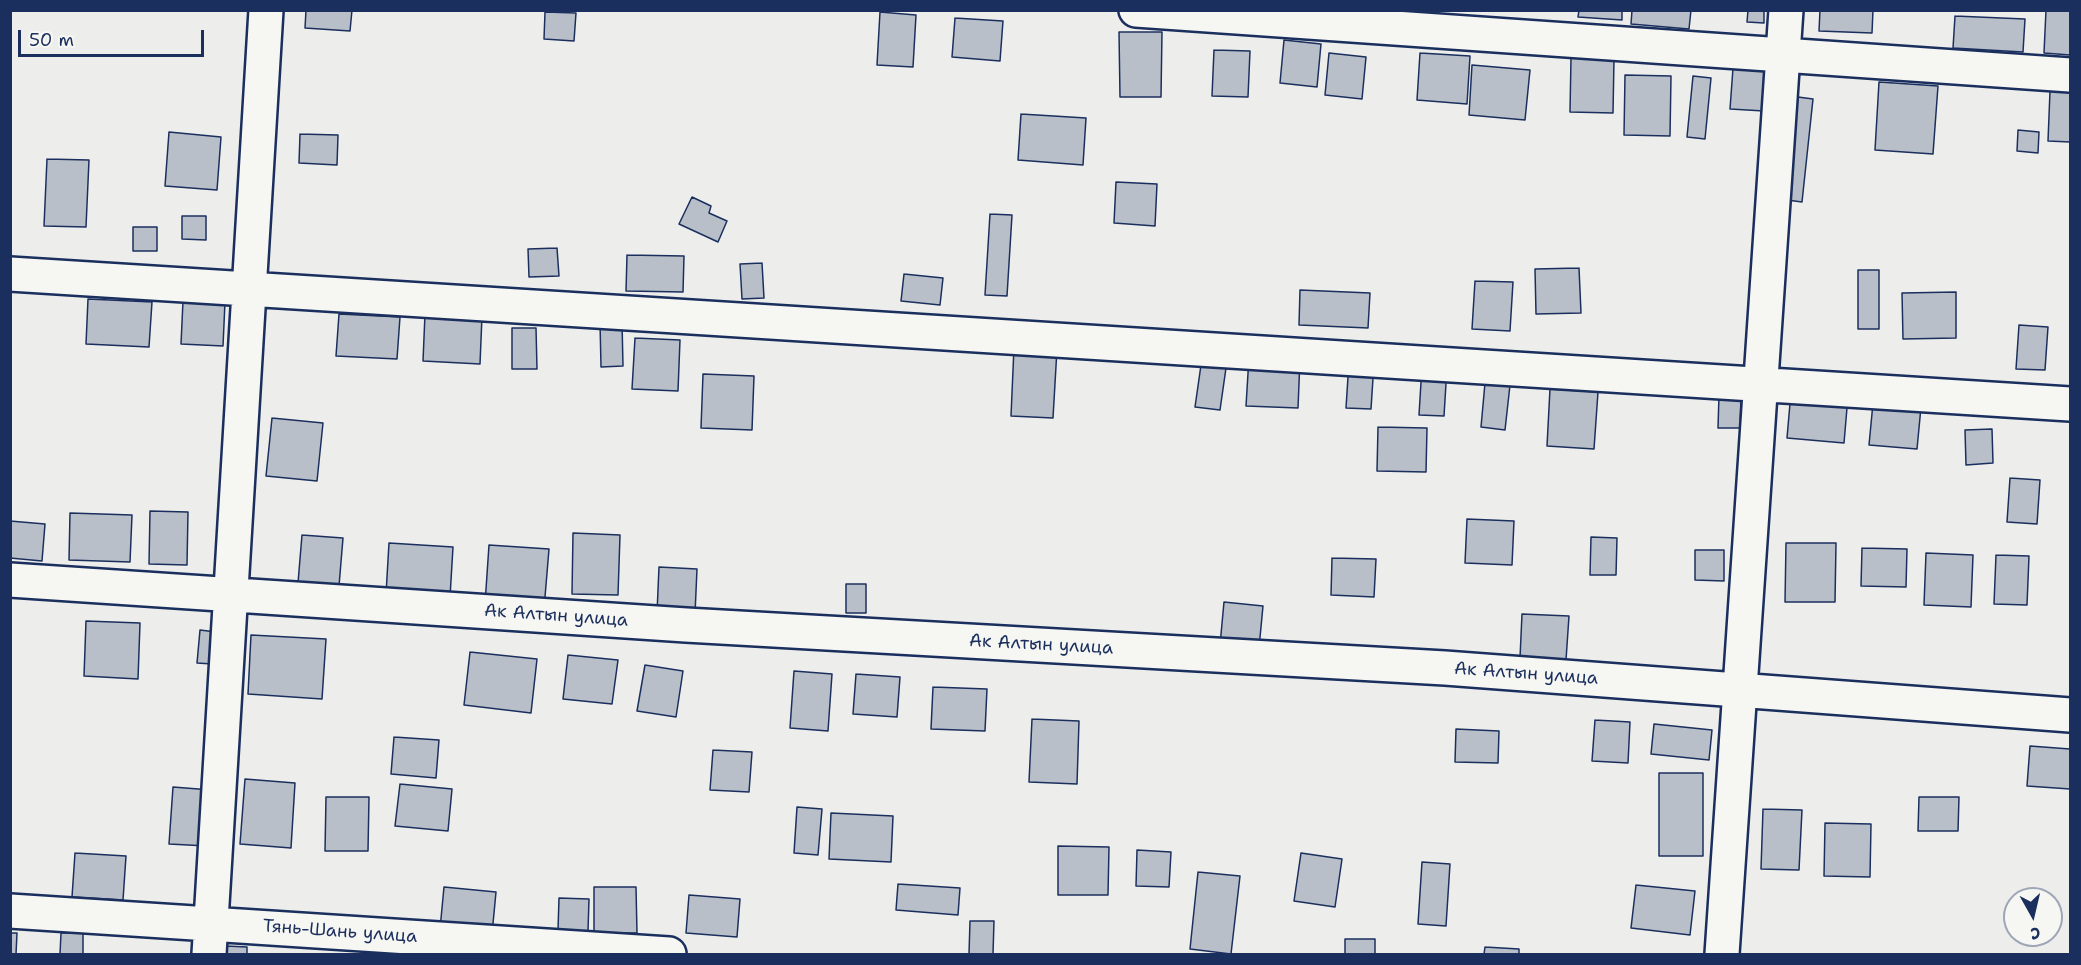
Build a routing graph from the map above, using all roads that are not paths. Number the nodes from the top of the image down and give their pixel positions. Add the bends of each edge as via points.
1 (266, 10) edge
2 (1136, 10) edge
3 (1786, 10) edge
4 (1783, 55) junction
5 (2070, 75) edge
6 (10, 274) edge
7 (249, 290) junction
8 (1760, 384) junction
9 (2070, 405) edge
10 (10, 580) edge
11 (233, 595) junction
12 (1742, 691) junction
13 (2070, 715) edge
14 (10, 911) edge
15 (210, 939) edge
16 (669, 954) edge
17 (1722, 954) edge

1 - 7 street
2 - 4 street
3 - 4 street
4 - 5 street
4 - 8 street
6 - 7 street
7 - 8 street
7 - 11 street
8 - 9 street
8 - 12 street
10 - 11 street, Ак Алтын улица
11 - 12 street, Ак Алтын улица via 1445,668
11 - 15 street
12 - 13 street, Ак Алтын улица
12 - 17 street
14 - 15 street, Тянь-Шань улица
15 - 16 street, Тянь-Шань улица

